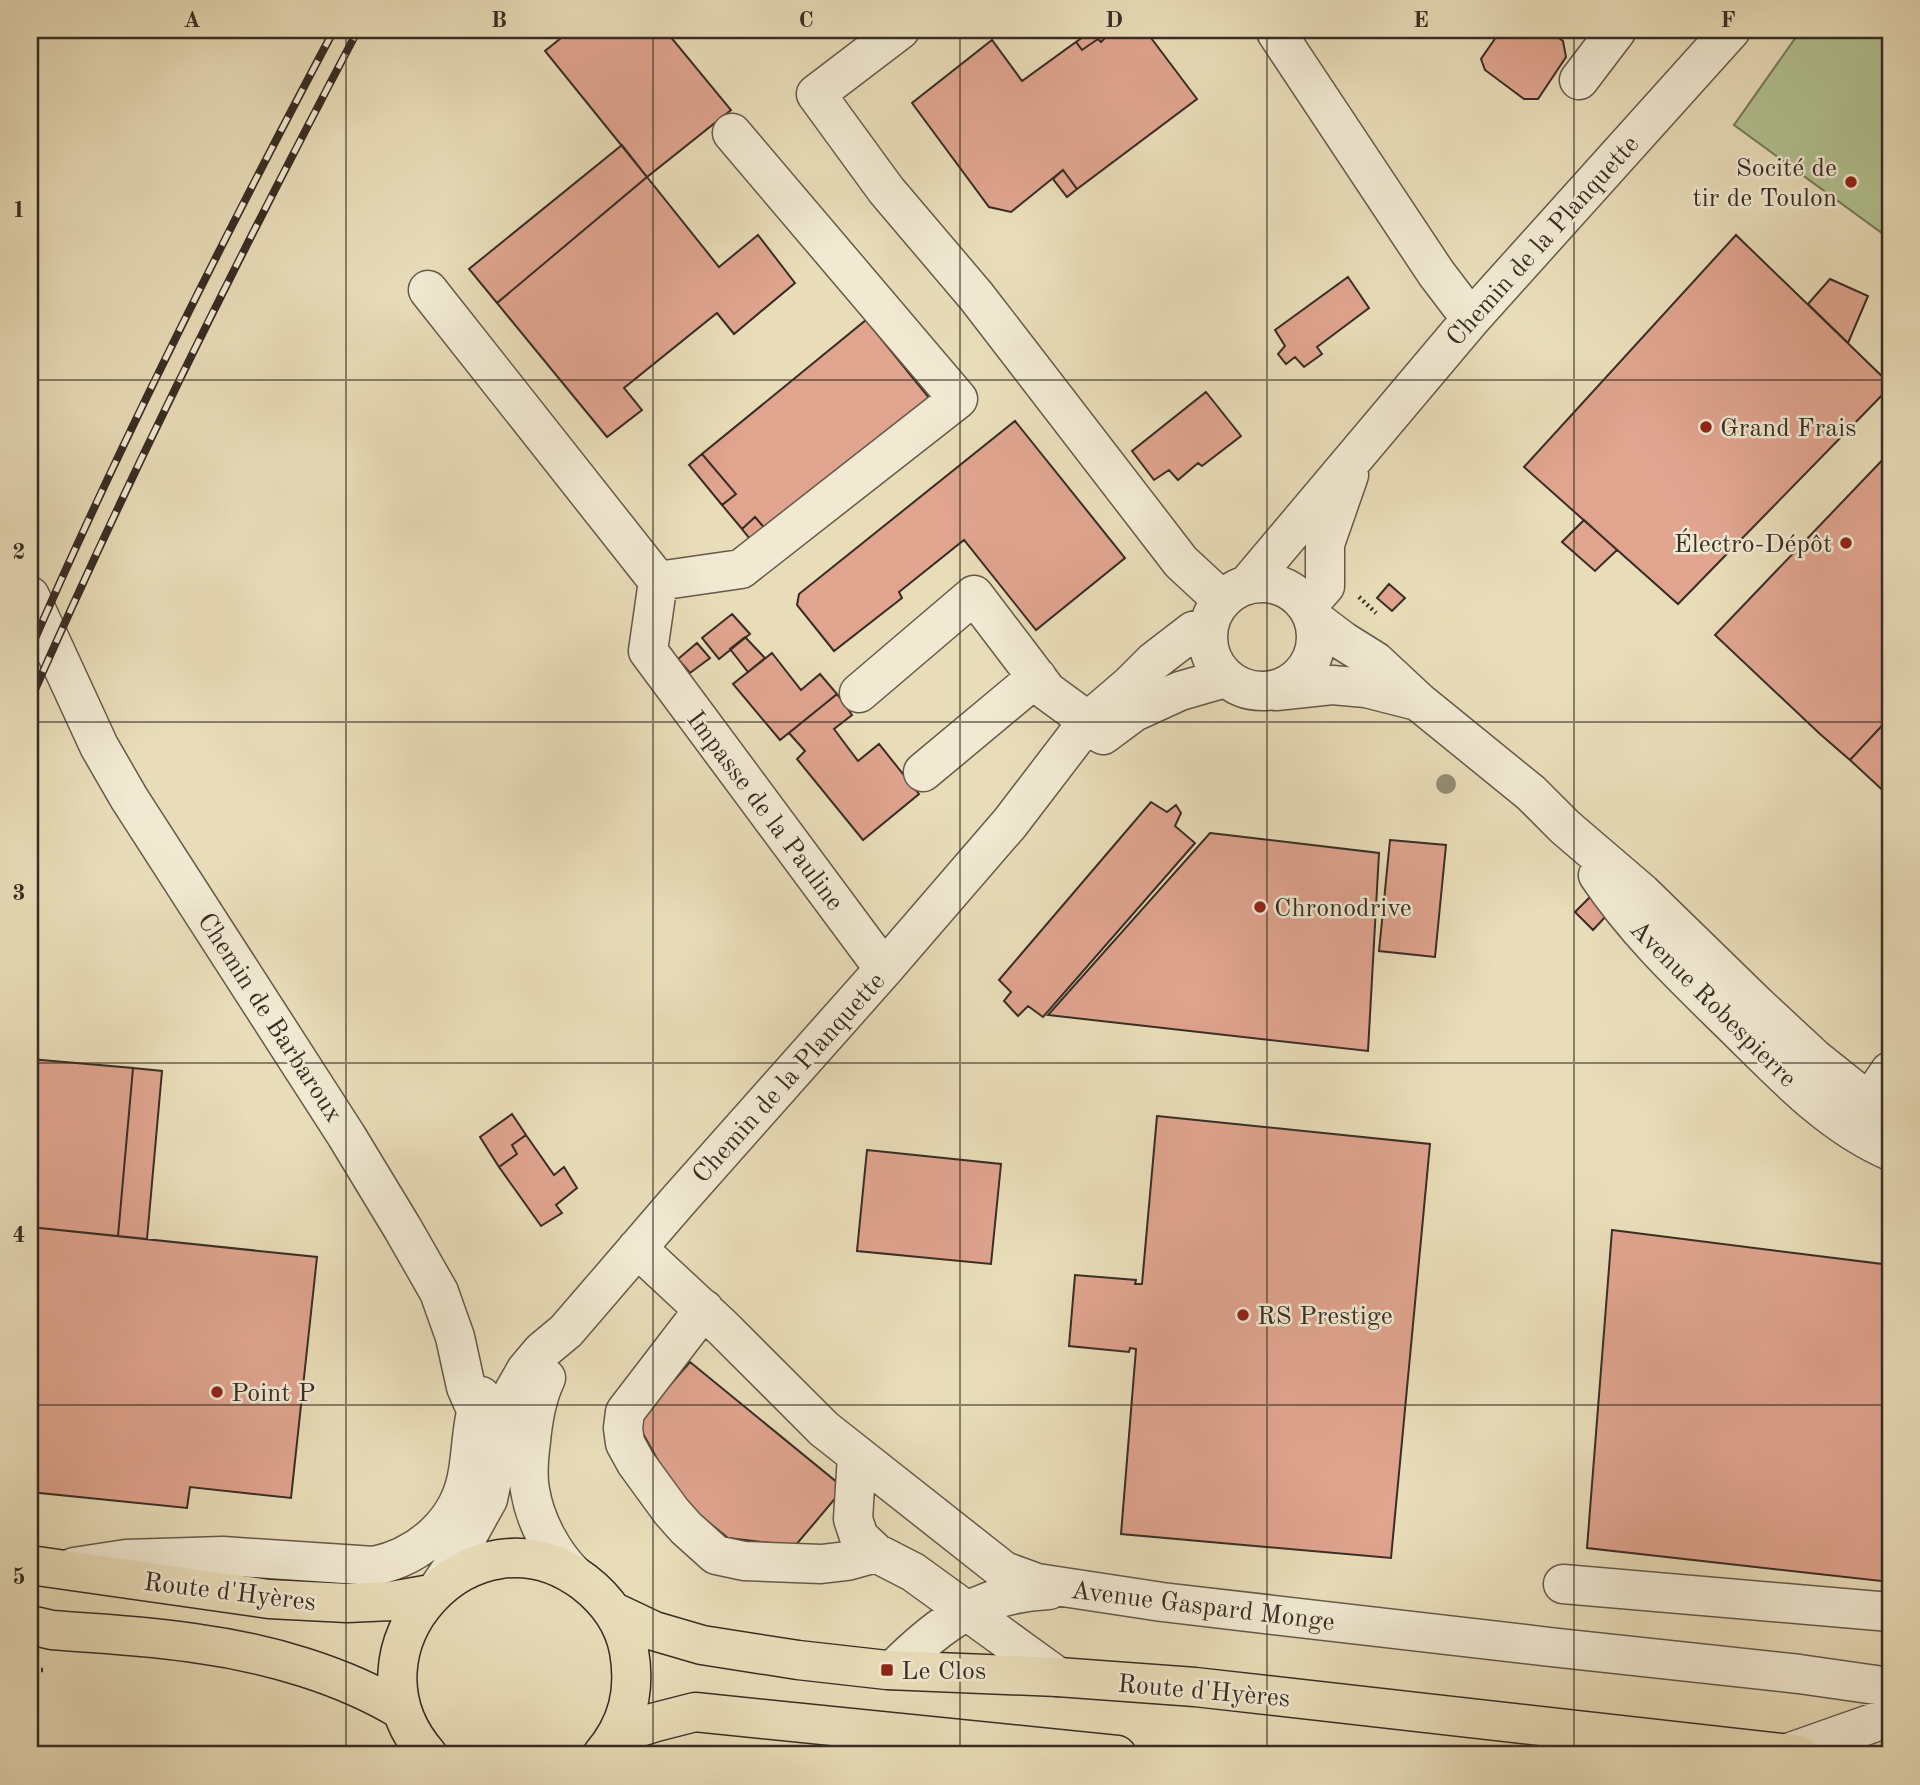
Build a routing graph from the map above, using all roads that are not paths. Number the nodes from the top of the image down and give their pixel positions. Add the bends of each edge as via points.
1 (900, 30) edge
2 (1276, 30) edge
3 (1617, 30) edge
4 (1731, 30) edge
5 (1579, 80) dead end
6 (732, 133) dead end
7 (428, 290) dead end
8 (1471, 320) junction
9 (1357, 454) junction
10 (657, 581) junction
11 (30, 596) edge
12 (1226, 604) junction
13 (1311, 613) junction
14 (1037, 677) junction
15 (1225, 678) junction
16 (1274, 691) junction
17 (859, 693) dead end
18 (1419, 702) junction
19 (1088, 721) junction
20 (923, 772) dead end
21 (1010, 823) junction
22 (1565, 827) junction
23 (884, 969) junction
24 (1890, 1071) edge
25 (1880, 1110) edge
26 (1890, 1151) edge
27 (637, 1248) junction
28 (704, 1309) junction
29 (554, 1341) junction
30 (489, 1426) junction
31 (858, 1457) junction
32 (876, 1553) junction
33 (45, 1567) edge
34 (574, 1575) junction
35 (1563, 1584) dead end
36 (1073, 1589) junction
37 (435, 1590) junction
38 (965, 1610) junction
39 (614, 1612) junction
40 (1890, 1612) edge
41 (37, 1628) edge
42 (893, 1670) junction
43 (1058, 1677) junction
44 (1890, 1687) edge
45 (401, 1710) junction
46 (1890, 1717) edge
47 (610, 1744) edge
48 (421, 1751) edge
49 (1792, 1754) edge
50 (1117, 1755) edge

1 - 12 street via 816,94 886,190 976,296 1181,562
2 - 8 street
3 - 5 street
4 - 8 street, Chemin de la Planquette
6 - 10 street via 958,399 741,569
7 - 10 street
8 - 9 street, Chemin de la Planquette
9 - 12 street, Chemin de la Planquette
9 - 13 street, Chemin de la Planquette via 1325,544 1325,586
10 - 23 street, Impasse de la Pauline via 648,651
11 - 30 street, Chemin de Barbaroux via 129,798 346,1135 439,1292 466,1387
12 - 13 street via 1261,583 1274,584 1298,596
12 - 15 street via 1207,638 1212,660
12 - 19 street, Chemin de la Planquette
13 - 16 street via 1317,637 1306,672
13 - 18 street, Avenue Robespierre via 1375,661
14 - 17 street via 974,595
14 - 19 street via 1047,691
14 - 20 street
15 - 16 street via 1256,692
15 - 21 street, Chemin de la Planquette via 1180,691 1134,712
16 - 18 street, Avenue Robespierre via 1332,685 1366,688
18 - 22 street, Avenue Robespierre via 1531,793
19 - 21 street, Chemin de la Planquette
21 - 23 street, Chemin de la Planquette
22 - 25 street, Avenue Robespierre via 1642,893 1814,1058
22 - 26 street, Avenue Robespierre via 1617,904 1658,952 1799,1090 1856,1133
23 - 27 street, Chemin de la Planquette
24 - 25 street
27 - 28 street, Avenue Gaspard Monge
27 - 29 street, Chemin de la Planquette
28 - 31 street, Avenue Gaspard Monge
28 - 32 street via 625,1412 625,1443 643,1473 679,1519 716,1555 744,1561 821,1564
29 - 30 street, Chemin de la Planquette via 526,1370
29 - 34 street, Chemin de la Planquette via 532,1424 529,1488 536,1516 562,1563
30 - 33 street via 459,1504 427,1542 399,1559 356,1566 174,1557
30 - 37 street, Chemin de la Planquette via 488,1499 454,1565
31 - 32 street via 853,1519 859,1537
31 - 36 street, Avenue Gaspard Monge via 1004,1571
32 - 38 street via 914,1572
33 - 37 main road, Route d'Hyères via 269,1599 391,1601
34 - 37 main road via 553,1565 505,1559 459,1573
34 - 39 main road
35 - 40 street
36 - 38 street via 1033,1590
36 - 44 street, Avenue Gaspard Monge
37 - 45 main road via 412,1619 400,1647 397,1679
38 - 42 street
38 - 43 street
39 - 42 main road, Route d'Hyères via 654,1631 702,1645
39 - 47 main road via 627,1641 632,1672 629,1704
41 - 45 main road via 200,1644 265,1656 359,1687
42 - 43 main road, Route d'Hyères
43 - 49 main road, Route d'Hyères via 1195,1687
45 - 48 main road
46 - 49 street
47 - 50 main road via 656,1721 695,1712

